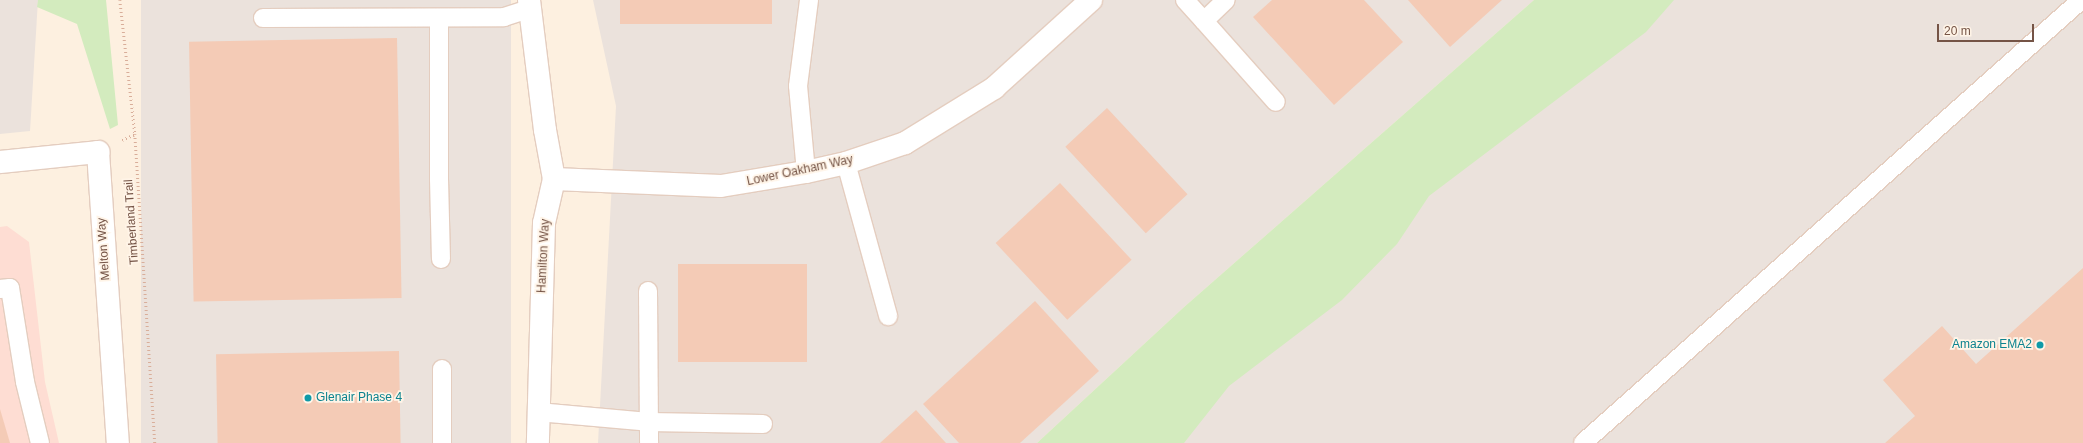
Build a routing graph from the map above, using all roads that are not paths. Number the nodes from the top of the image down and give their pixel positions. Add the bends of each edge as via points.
1 (808, 0) edge
2 (1091, 0) edge
3 (1185, 0) edge
4 (1226, 0) edge
5 (2081, 0) edge
6 (529, 4) edge
7 (263, 18) dead end
8 (439, 19) junction
9 (1204, 21) junction
10 (1276, 102) dead end
11 (0, 162) edge
12 (846, 163) junction
13 (806, 172) junction
14 (554, 179) junction
15 (441, 259) dead end
16 (0, 289) edge
17 (648, 291) dead end
18 (888, 316) dead end
19 (442, 369) dead end
20 (538, 412) junction
21 (649, 422) junction
22 (763, 424) dead end
23 (40, 443) edge
24 (118, 443) edge
25 (442, 443) edge
26 (538, 443) edge
27 (649, 443) edge
28 (1583, 443) edge

1 - 13 lane via 798,86
2 - 12 street, Lower Oakham Way via 994,88 905,143
3 - 9 lane
4 - 9 lane
5 - 28 lane
6 - 8 lane via 504,17
6 - 14 street, Hamilton Way
7 - 8 lane
8 - 15 lane
9 - 10 lane
11 - 24 street, Melton Way via 98,152
12 - 13 street, Lower Oakham Way
12 - 18 lane
13 - 14 street, Lower Oakham Way via 721,186
14 - 20 street, Hamilton Way via 544,223
16 - 23 lane via 10,288 25,382
17 - 21 lane
19 - 25 lane
20 - 21 lane
20 - 26 street, Hamilton Way
21 - 22 lane
21 - 27 lane

